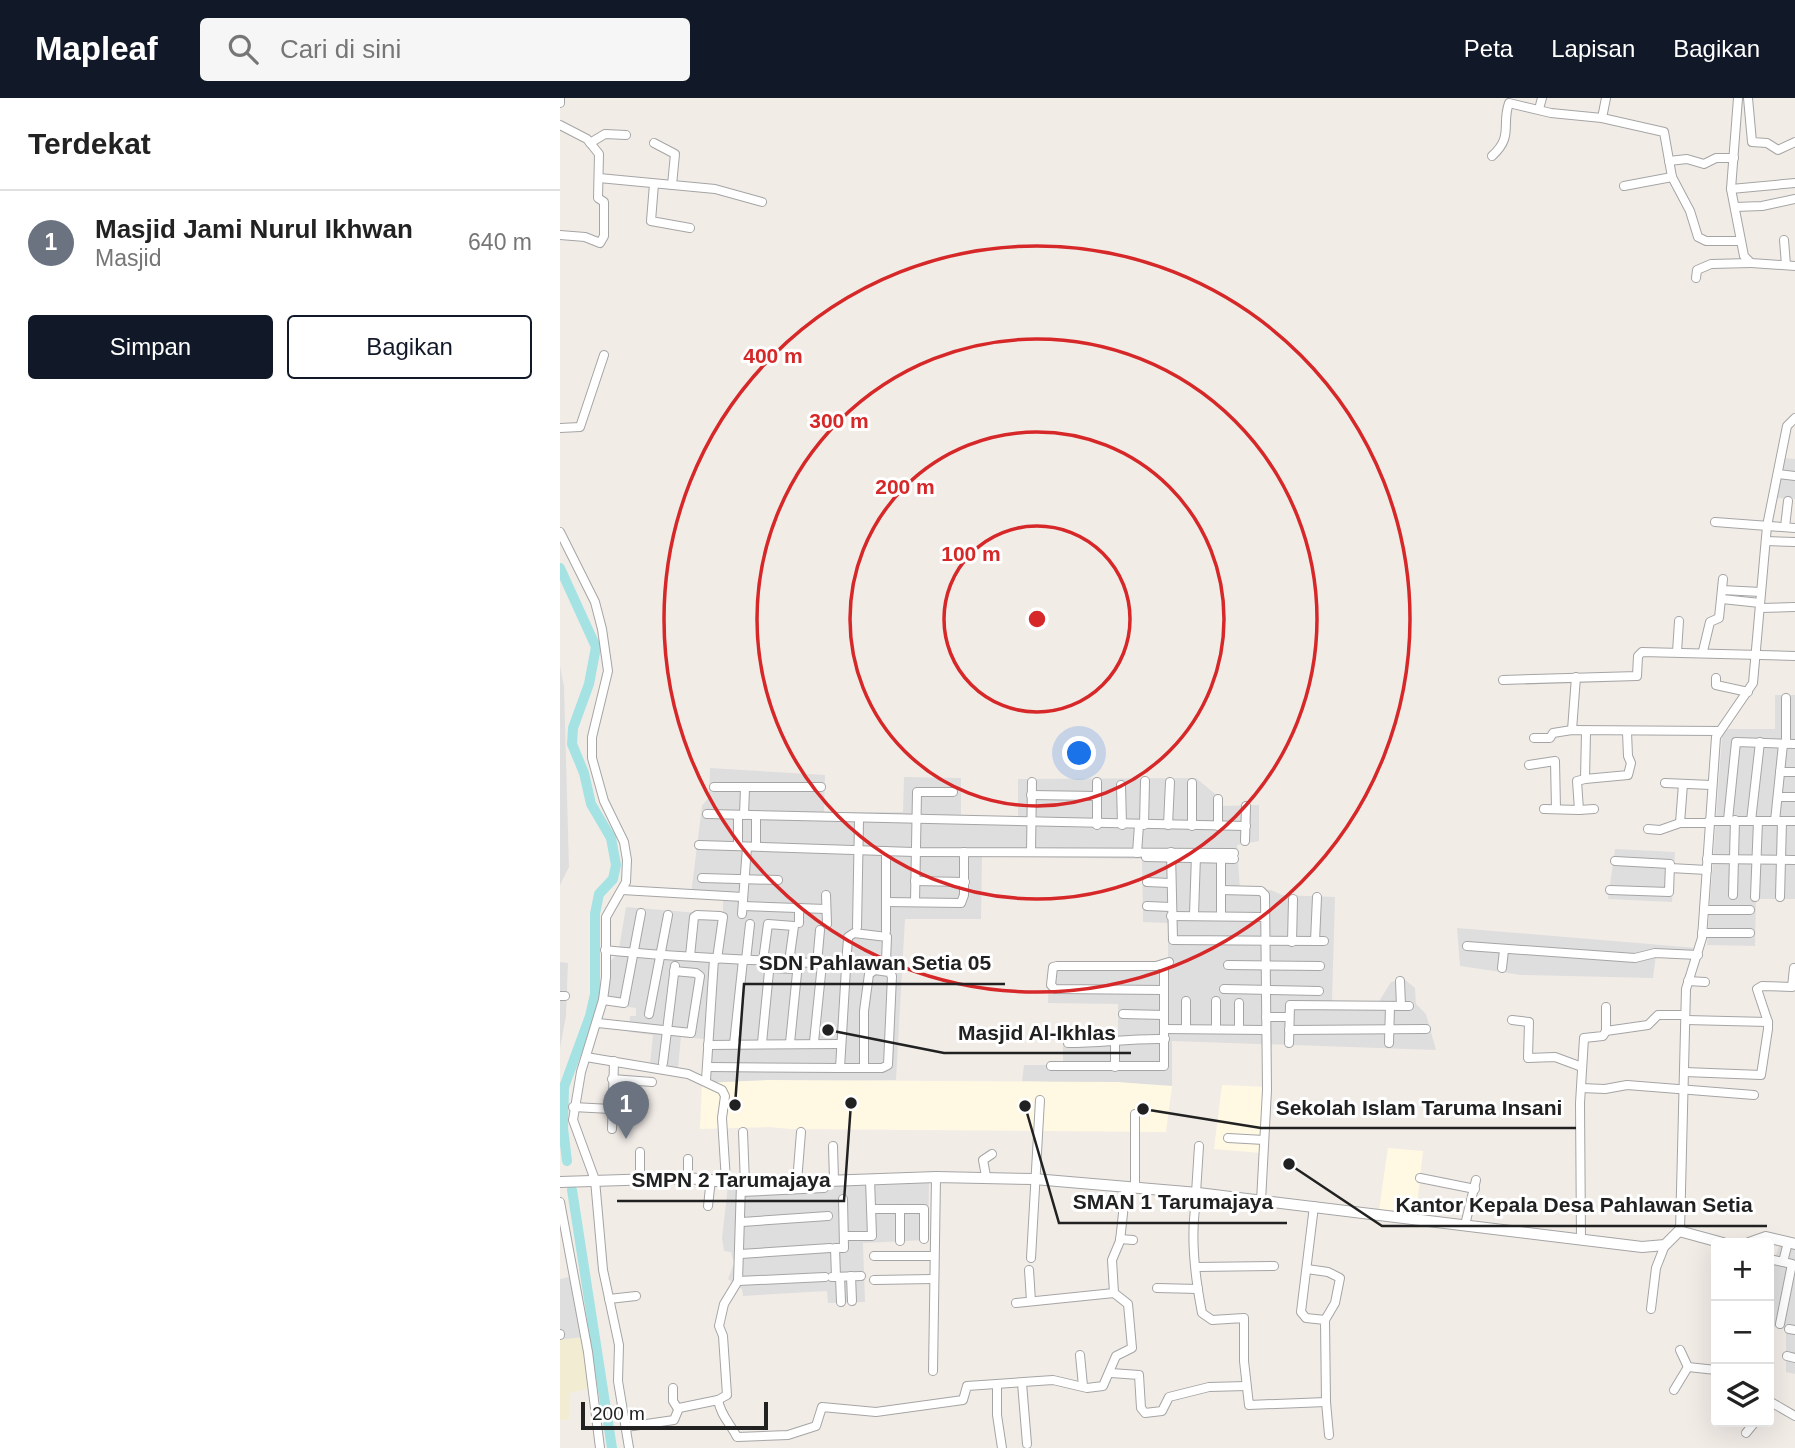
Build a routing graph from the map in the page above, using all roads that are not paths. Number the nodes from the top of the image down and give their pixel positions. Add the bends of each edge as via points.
1 (1542, 98) edge
2 (1606, 98) edge
3 (1738, 98) edge
4 (1748, 98) edge
5 (1539, 109) junction
6 (1602, 118) junction
7 (560, 125) edge
8 (626, 135) dead end
9 (1795, 142) edge
10 (590, 143) junction
11 (654, 143) dead end
12 (1492, 156) dead end
13 (1734, 158) junction
14 (1669, 161) junction
15 (1672, 177) junction
16 (599, 178) junction
17 (1795, 183) edge
18 (654, 184) junction
19 (672, 185) junction
20 (1624, 186) dead end
21 (1731, 189) junction
22 (1795, 199) edge
23 (762, 202) dead end
24 (1735, 207) junction
25 (690, 228) dead end
26 (560, 235) edge
27 (1784, 240) dead end
28 (1740, 241) junction
29 (1751, 263) junction
30 (1791, 265) edge
31 (1696, 278) dead end
32 (604, 355) dead end
33 (1795, 418) edge
34 (560, 428) edge
35 (1778, 474) junction
36 (1795, 475) edge
37 (1788, 500) dead end
38 (1715, 522) dead end
39 (1768, 526) junction
40 (1785, 527) junction
41 (1795, 528) edge
42 (560, 532) edge
43 (1766, 541) junction
44 (1795, 542) edge
45 (1723, 579) dead end
46 (1761, 592) junction
47 (1722, 594) junction
48 (1760, 606) junction
49 (1795, 607) edge
50 (1679, 621) dead end
51 (1703, 651) junction
52 (1676, 652) junction
53 (1756, 653) junction
54 (1795, 656) edge
55 (1576, 677) junction
56 (1716, 678) dead end
57 (1503, 680) dead end
58 (1748, 692) junction
59 (1787, 698) dead end
60 (1572, 730) junction
61 (1718, 731) junction
62 (1586, 732) junction
63 (1627, 732) junction
64 (1534, 738) dead end
65 (1759, 742) junction
66 (1788, 744) edge
67 (1529, 765) dead end
68 (1780, 772) junction
69 (1795, 772) edge
70 (1585, 779) junction
71 (1146, 781) dead end
72 (1031, 782) dead end
73 (1097, 782) dead end
74 (1170, 782) dead end
75 (1192, 783) dead end
76 (1665, 783) dead end
77 (1683, 784) junction
78 (1121, 785) dead end
79 (1711, 785) junction
80 (713, 787) dead end
81 (821, 787) dead end
82 (744, 788) junction
83 (953, 792) dead end
84 (1031, 795) junction
85 (1097, 796) junction
86 (1778, 797) junction
87 (1795, 797) edge
88 (1218, 799) dead end
89 (1246, 806) dead end
90 (1544, 809) dead end
91 (1556, 809) junction
92 (1594, 809) dead end
93 (1579, 810) junction
94 (707, 814) dead end
95 (741, 815) junction
96 (756, 816) junction
97 (859, 820) junction
98 (915, 820) junction
99 (1731, 820) junction
100 (1754, 821) junction
101 (1778, 821) junction
102 (1795, 821) edge
103 (1031, 822) junction
104 (1709, 822) junction
105 (1680, 824) junction
106 (1097, 825) junction
107 (1122, 825) junction
108 (1142, 825) junction
109 (1168, 825) junction
110 (1192, 826) junction
111 (1218, 826) junction
112 (1245, 826) junction
113 (1648, 830) dead end
114 (1245, 841) dead end
115 (699, 845) dead end
116 (747, 846) junction
117 (859, 850) junction
118 (886, 851) junction
119 (914, 852) junction
120 (964, 852) junction
121 (1031, 852) junction
122 (1140, 853) junction
123 (1196, 855) junction
124 (1221, 855) junction
125 (1171, 856) junction
126 (1234, 856) dead end
127 (1707, 859) junction
128 (1733, 860) junction
129 (1756, 860) junction
130 (1781, 860) junction
131 (1795, 860) edge
132 (1615, 862) dead end
133 (1670, 869) junction
134 (1707, 870) junction
135 (702, 878) dead end
136 (744, 878) junction
137 (778, 880) dead end
138 (915, 881) junction
139 (965, 882) junction
140 (1147, 882) dead end
141 (1170, 883) junction
142 (622, 890) junction
143 (1221, 890) junction
144 (1610, 890) dead end
145 (826, 895) dead end
146 (1732, 895) dead end
147 (1317, 897) dead end
148 (1755, 897) dead end
149 (1780, 897) dead end
150 (1293, 899) dead end
151 (886, 902) junction
152 (915, 902) junction
153 (743, 906) junction
154 (1147, 906) dead end
155 (799, 908) junction
156 (826, 909) junction
157 (1704, 910) junction
158 (1750, 910) dead end
159 (1171, 911) junction
160 (641, 913) dead end
161 (668, 915) dead end
162 (1195, 915) junction
163 (1221, 915) junction
164 (1265, 917) junction
165 (799, 923) dead end
166 (750, 924) dead end
167 (857, 927) dead end
168 (886, 930) dead end
169 (1702, 933) junction
170 (1749, 933) dead end
171 (1267, 941) junction
172 (1292, 942) junction
173 (1467, 946) dead end
174 (605, 950) junction
175 (1504, 950) junction
176 (633, 953) junction
177 (659, 954) junction
178 (1698, 955) junction
179 (690, 956) junction
180 (716, 959) junction
181 (745, 960) junction
182 (767, 964) junction
183 (795, 965) junction
184 (820, 965) junction
185 (1228, 965) dead end
186 (1266, 966) junction
187 (846, 967) junction
188 (1320, 967) dead end
189 (1502, 968) dead end
190 (1794, 968) edge
191 (1400, 981) dead end
192 (1688, 981) junction
193 (1705, 982) dead end
194 (1224, 989) dead end
195 (1266, 989) junction
196 (1164, 990) junction
197 (1319, 991) dead end
198 (603, 1000) junction
199 (1186, 1001) dead end
200 (1216, 1001) dead end
201 (1239, 1003) dead end
202 (1390, 1006) junction
203 (1606, 1006) dead end
204 (649, 1014) dead end
205 (1123, 1014) dead end
206 (1164, 1015) junction
207 (1266, 1017) junction
208 (1288, 1017) junction
209 (1686, 1018) junction
210 (1512, 1020) dead end
211 (1768, 1022) junction
212 (598, 1023) junction
213 (665, 1029) junction
214 (1186, 1029) junction
215 (1216, 1029) junction
216 (1239, 1029) junction
217 (1266, 1030) junction
218 (1289, 1030) junction
219 (1390, 1030) junction
220 (1426, 1030) dead end
221 (1606, 1031) junction
222 (1165, 1034) junction
223 (814, 1042) junction
224 (762, 1043) junction
225 (790, 1043) junction
226 (1115, 1043) junction
227 (1289, 1043) dead end
228 (1389, 1043) dead end
229 (734, 1044) junction
230 (840, 1044) junction
231 (1068, 1044) dead end
232 (708, 1045) junction
233 (586, 1057) junction
234 (614, 1061) junction
235 (663, 1063) dead end
236 (1051, 1066) dead end
237 (1582, 1066) junction
238 (708, 1067) junction
239 (864, 1067) junction
240 (1115, 1067) junction
241 (840, 1068) junction
242 (1685, 1072) junction
243 (612, 1079) junction
244 (706, 1080) junction
245 (652, 1082) dead end
246 (1581, 1088) junction
247 (1684, 1091) junction
248 (1754, 1095) dead end
249 (1040, 1100) dead end
250 (641, 1104) dead end
251 (611, 1106) junction
252 (573, 1107) junction
253 (1135, 1114) dead end
254 (612, 1129) dead end
255 (743, 1132) dead end
256 (801, 1132) dead end
257 (1228, 1138) dead end
258 (1264, 1140) junction
259 (833, 1146) dead end
260 (1199, 1146) dead end
261 (640, 1152) dead end
262 (992, 1154) dead end
263 (688, 1159) dead end
264 (986, 1176) junction
265 (936, 1177) junction
266 (688, 1178) junction
267 (1420, 1178) dead end
268 (640, 1179) junction
269 (711, 1179) junction
270 (870, 1179) junction
271 (1034, 1179) junction
272 (596, 1180) junction
273 (834, 1180) junction
274 (726, 1181) junction
275 (560, 1182) edge
276 (797, 1182) junction
277 (743, 1186) junction
278 (1130, 1186) junction
279 (824, 1188) dead end
280 (1197, 1193) junction
281 (843, 1199) dead end
282 (1261, 1201) junction
283 (560, 1202) edge
284 (708, 1206) dead end
285 (1314, 1206) junction
286 (871, 1209) junction
287 (900, 1209) junction
288 (828, 1216) dead end
289 (742, 1222) junction
290 (1465, 1225) junction
291 (1680, 1231) junction
292 (844, 1236) junction
293 (924, 1239) dead end
294 (1120, 1239) junction
295 (1133, 1240) dead end
296 (1581, 1240) junction
297 (1711, 1240) edge
298 (900, 1241) dead end
299 (1791, 1243) edge
300 (1665, 1245) junction
301 (830, 1248) dead end
302 (740, 1254) junction
303 (874, 1256) dead end
304 (933, 1256) junction
305 (1031, 1258) dead end
306 (1774, 1260) edge
307 (1783, 1262) junction
308 (1274, 1266) dead end
309 (1196, 1267) junction
310 (1307, 1269) junction
311 (1029, 1270) dead end
312 (851, 1276) junction
313 (861, 1276) dead end
314 (833, 1277) junction
315 (933, 1279) junction
316 (738, 1280) junction
317 (874, 1280) dead end
318 (1157, 1288) dead end
319 (1198, 1289) junction
320 (1114, 1293) junction
321 (636, 1296) dead end
322 (609, 1299) junction
323 (852, 1301) dead end
324 (1031, 1301) junction
325 (841, 1302) dead end
326 (1016, 1303) dead end
327 (1651, 1309) dead end
328 (1325, 1320) junction
329 (1780, 1324) dead end
330 (1680, 1350) dead end
331 (1080, 1355) dead end
332 (1688, 1367) junction
333 (1711, 1369) edge
334 (933, 1371) dead end
335 (1111, 1373) junction
336 (1022, 1383) junction
337 (997, 1384) junction
338 (1083, 1386) junction
339 (1245, 1386) junction
340 (673, 1388) dead end
341 (1674, 1390) dead end
342 (718, 1400) junction
343 (1326, 1402) junction
344 (1774, 1404) edge
345 (678, 1409) junction
346 (1795, 1416) edge
347 (626, 1427) junction
348 (1751, 1427) edge
349 (1746, 1433) dead end
350 (1329, 1435) dead end
351 (1027, 1444) dead end
352 (600, 1448) edge
353 (629, 1448) edge
354 (1002, 1448) edge

1 - 5 street
2 - 6 street
3 - 13 street
4 - 9 street via 1752,142 1778,150
5 - 6 street
5 - 12 street via 1508,104 1506,137
6 - 14 street via 1664,132
7 - 10 street
8 - 10 street via 605,134
10 - 16 street via 601,157
11 - 19 street via 674,152
13 - 14 street via 1716,158 1704,164 1687,159
13 - 21 street
14 - 15 street
15 - 20 street
15 - 28 street via 1700,240
16 - 18 street
16 - 26 street via 603,240 597,243
17 - 21 street
18 - 19 street
18 - 25 street via 651,221
19 - 23 street via 725,191
21 - 24 street
22 - 24 street
24 - 28 street
27 - 30 street
28 - 29 street
29 - 30 street
29 - 31 street via 1708,264 1697,270
32 - 34 street via 580,428
33 - 35 street via 1787,426
35 - 36 street
35 - 39 street
37 - 40 street
38 - 39 street
39 - 40 street
39 - 43 street
40 - 41 street
42 - 142 street via 595,602 608,658 592,758 604,801 624,842 628,873
43 - 44 street
43 - 46 street
45 - 47 street
46 - 47 street
46 - 48 street
47 - 48 street
47 - 51 street via 1719,618 1710,622
48 - 49 street
48 - 53 street
50 - 52 street
51 - 52 street
51 - 53 street
52 - 55 street via 1641,652 1637,676
53 - 54 street
53 - 58 street
55 - 57 street
55 - 60 street
56 - 58 street via 1716,685
58 - 61 street
59 - 66 street
60 - 62 street
60 - 64 street
61 - 63 street
61 - 79 street
62 - 63 street
62 - 70 street
63 - 70 street via 1628,775
65 - 66 street
65 - 99 street via 1735,743
65 - 100 street
66 - 68 street
67 - 91 street via 1555,761
68 - 69 street
68 - 86 street
70 - 93 street via 1577,781
71 - 108 street
72 - 84 street
73 - 85 street
74 - 109 street
75 - 110 street
76 - 77 street
77 - 79 street
77 - 105 street
78 - 107 street
79 - 104 street
80 - 82 street
81 - 82 street
82 - 95 street
83 - 98 street via 917,792
84 - 85 street
84 - 103 street
85 - 106 street
86 - 87 street
86 - 101 street
88 - 111 street
89 - 112 street
90 - 91 street
91 - 93 street
92 - 93 street
94 - 95 street
95 - 96 street
95 - 116 street
96 - 97 street
96 - 116 street
97 - 98 street
97 - 117 street
98 - 103 street
98 - 119 street
99 - 100 street
99 - 104 street
99 - 128 street
100 - 101 street
100 - 129 street
101 - 102 street
101 - 130 street
103 - 106 street
103 - 121 street
104 - 105 street
104 - 127 street
105 - 113 street
106 - 107 street
107 - 108 street
108 - 109 street
108 - 122 street
109 - 110 street
110 - 111 street
111 - 112 street
112 - 114 street
115 - 116 street
116 - 117 street
116 - 136 street
117 - 118 street
117 - 167 street
118 - 119 street
118 - 151 street
119 - 120 street
119 - 138 street
120 - 121 street
120 - 139 street
121 - 122 street
122 - 125 street
123 - 124 street
123 - 125 street
123 - 162 street
124 - 126 street
124 - 143 street
125 - 141 street
127 - 128 street
127 - 134 street
128 - 129 street
128 - 146 street
129 - 130 street
129 - 148 street
130 - 131 street
130 - 149 street
132 - 133 street via 1670,864
133 - 134 street
133 - 144 street via 1669,892
134 - 157 street
135 - 136 street
136 - 137 street
136 - 153 street
138 - 139 street
138 - 152 street
139 - 152 street via 961,903
140 - 141 street
141 - 159 street
142 - 153 street
142 - 174 street via 606,917
143 - 163 street
143 - 164 street via 1264,892
145 - 156 street
147 - 172 street via 1320,941
150 - 172 street
151 - 152 street
151 - 168 street
153 - 155 street
154 - 159 street
155 - 156 street
155 - 165 street
156 - 184 street
157 - 158 street
157 - 169 street
159 - 162 street
159 - 171 street via 1173,940
160 - 176 street
161 - 177 street
162 - 163 street
163 - 164 street
164 - 171 street
166 - 181 street
169 - 170 street
169 - 178 street
171 - 172 street
171 - 186 street
173 - 175 street
174 - 176 street
174 - 198 street
175 - 178 street via 1641,959 1655,953
175 - 189 street
176 - 177 street
176 - 198 street via 624,1003
177 - 179 street
177 - 204 street
178 - 192 street
179 - 180 street
179 - 180 street via 696,916 722,916
180 - 181 street
180 - 232 street
181 - 182 street
181 - 229 street
182 - 183 street
182 - 183 street via 768,924 794,926
182 - 224 street
183 - 184 street
183 - 225 street
184 - 187 street
184 - 223 street
185 - 186 street
186 - 188 street
186 - 195 street
187 - 187 street via 884,966 887,937 849,935
187 - 230 street
190 - 211 street via 1791,987 1757,989
191 - 202 street via 1405,1006
192 - 193 street
192 - 209 street
194 - 195 street
195 - 197 street
195 - 207 street
196 - 196 street via 1055,989 1051,985 1053,967 1166,964
196 - 206 street
198 - 212 street
199 - 214 street
200 - 215 street
201 - 216 street
202 - 208 street via 1292,1004
202 - 219 street
203 - 221 street
205 - 206 street
206 - 222 street
207 - 208 street
207 - 217 street
208 - 218 street
209 - 211 street
209 - 221 street via 1658,1015 1648,1025
209 - 242 street
210 - 237 street via 1529,1022 1528,1058 1555,1057
211 - 242 street via 1761,1075
212 - 213 street
212 - 233 street
213 - 213 street via 692,1032 700,976 696,972 674,968
213 - 235 street
214 - 215 street
214 - 222 street
215 - 216 street
216 - 217 street
217 - 258 street
218 - 219 street
218 - 227 street
219 - 220 street
219 - 228 street
221 - 237 street via 1603,1036 1585,1037
222 - 226 street
222 - 240 street via 1164,1066
223 - 225 street
223 - 230 street
224 - 225 street
224 - 229 street
226 - 231 street
226 - 240 street
229 - 232 street
230 - 241 street
232 - 238 street
233 - 234 street
233 - 252 street
234 - 243 street
234 - 244 street
236 - 240 street
237 - 246 street
238 - 241 street
238 - 244 street
239 - 239 street via 888,1065 889,972 869,974
239 - 241 street
242 - 247 street
243 - 245 street
243 - 251 street
244 - 274 street via 726,1096 722,1118
246 - 247 street via 1619,1085
246 - 296 street
247 - 248 street
247 - 291 street
249 - 271 street
250 - 251 street
251 - 252 street
251 - 254 street
252 - 272 street via 580,1144
253 - 278 street
255 - 277 street
256 - 276 street
257 - 258 street
258 - 282 street
259 - 273 street
260 - 280 street
261 - 268 street
262 - 264 street via 983,1160
263 - 266 street
264 - 265 street
264 - 271 street
265 - 270 street
265 - 304 street
266 - 268 street
266 - 269 street
267 - 290 street via 1476,1185
268 - 272 street
269 - 274 street
269 - 284 street
270 - 273 street
270 - 286 street
271 - 278 street
271 - 305 street
272 - 275 street
272 - 322 street
273 - 276 street
274 - 277 street
276 - 277 street
277 - 279 street
277 - 289 street
278 - 280 street
278 - 294 street
280 - 282 street
280 - 309 street
281 - 292 street
282 - 285 street
283 - 352 street via 588,1352
285 - 290 street
285 - 310 street
286 - 287 street
286 - 292 street via 872,1236
287 - 293 street via 924,1209
287 - 298 street
288 - 289 street
289 - 302 street
290 - 296 street
291 - 297 street
291 - 300 street
292 - 314 street via 844,1248 835,1248
294 - 295 street
294 - 320 street via 1112,1260
296 - 300 street
299 - 307 street
300 - 327 street via 1652,1287
301 - 302 street
302 - 316 street
303 - 304 street
304 - 315 street
306 - 307 street
307 - 329 street via 1792,1264
308 - 309 street
309 - 319 street
310 - 328 street via 1301,1315
310 - 328 street via 1340,1278 1335,1303
311 - 324 street
312 - 313 street
312 - 314 street
312 - 323 street
314 - 316 street
314 - 325 street
315 - 317 street
315 - 334 street
316 - 342 street via 724,1304 719,1326 727,1396
318 - 319 street
319 - 339 street via 1204,1317 1244,1318
320 - 324 street
320 - 335 street via 1128,1304 1132,1348 1116,1356
321 - 322 street
322 - 347 street via 619,1345 618,1381
324 - 326 street
328 - 343 street
330 - 332 street
331 - 338 street
332 - 333 street
332 - 341 street
335 - 338 street via 1104,1385
335 - 339 street via 1139,1375 1145,1413 1162,1411 1170,1397 1188,1391
336 - 337 street
336 - 338 street via 1060,1380
336 - 351 street
337 - 342 street via 965,1387 963,1400 886,1411 822,1407 816,1426 781,1436 738,1438 721,1415
337 - 354 street
339 - 343 street via 1253,1406
340 - 345 street
342 - 345 street
343 - 350 street
344 - 346 street
345 - 347 street via 674,1420
347 - 353 street
348 - 349 street

